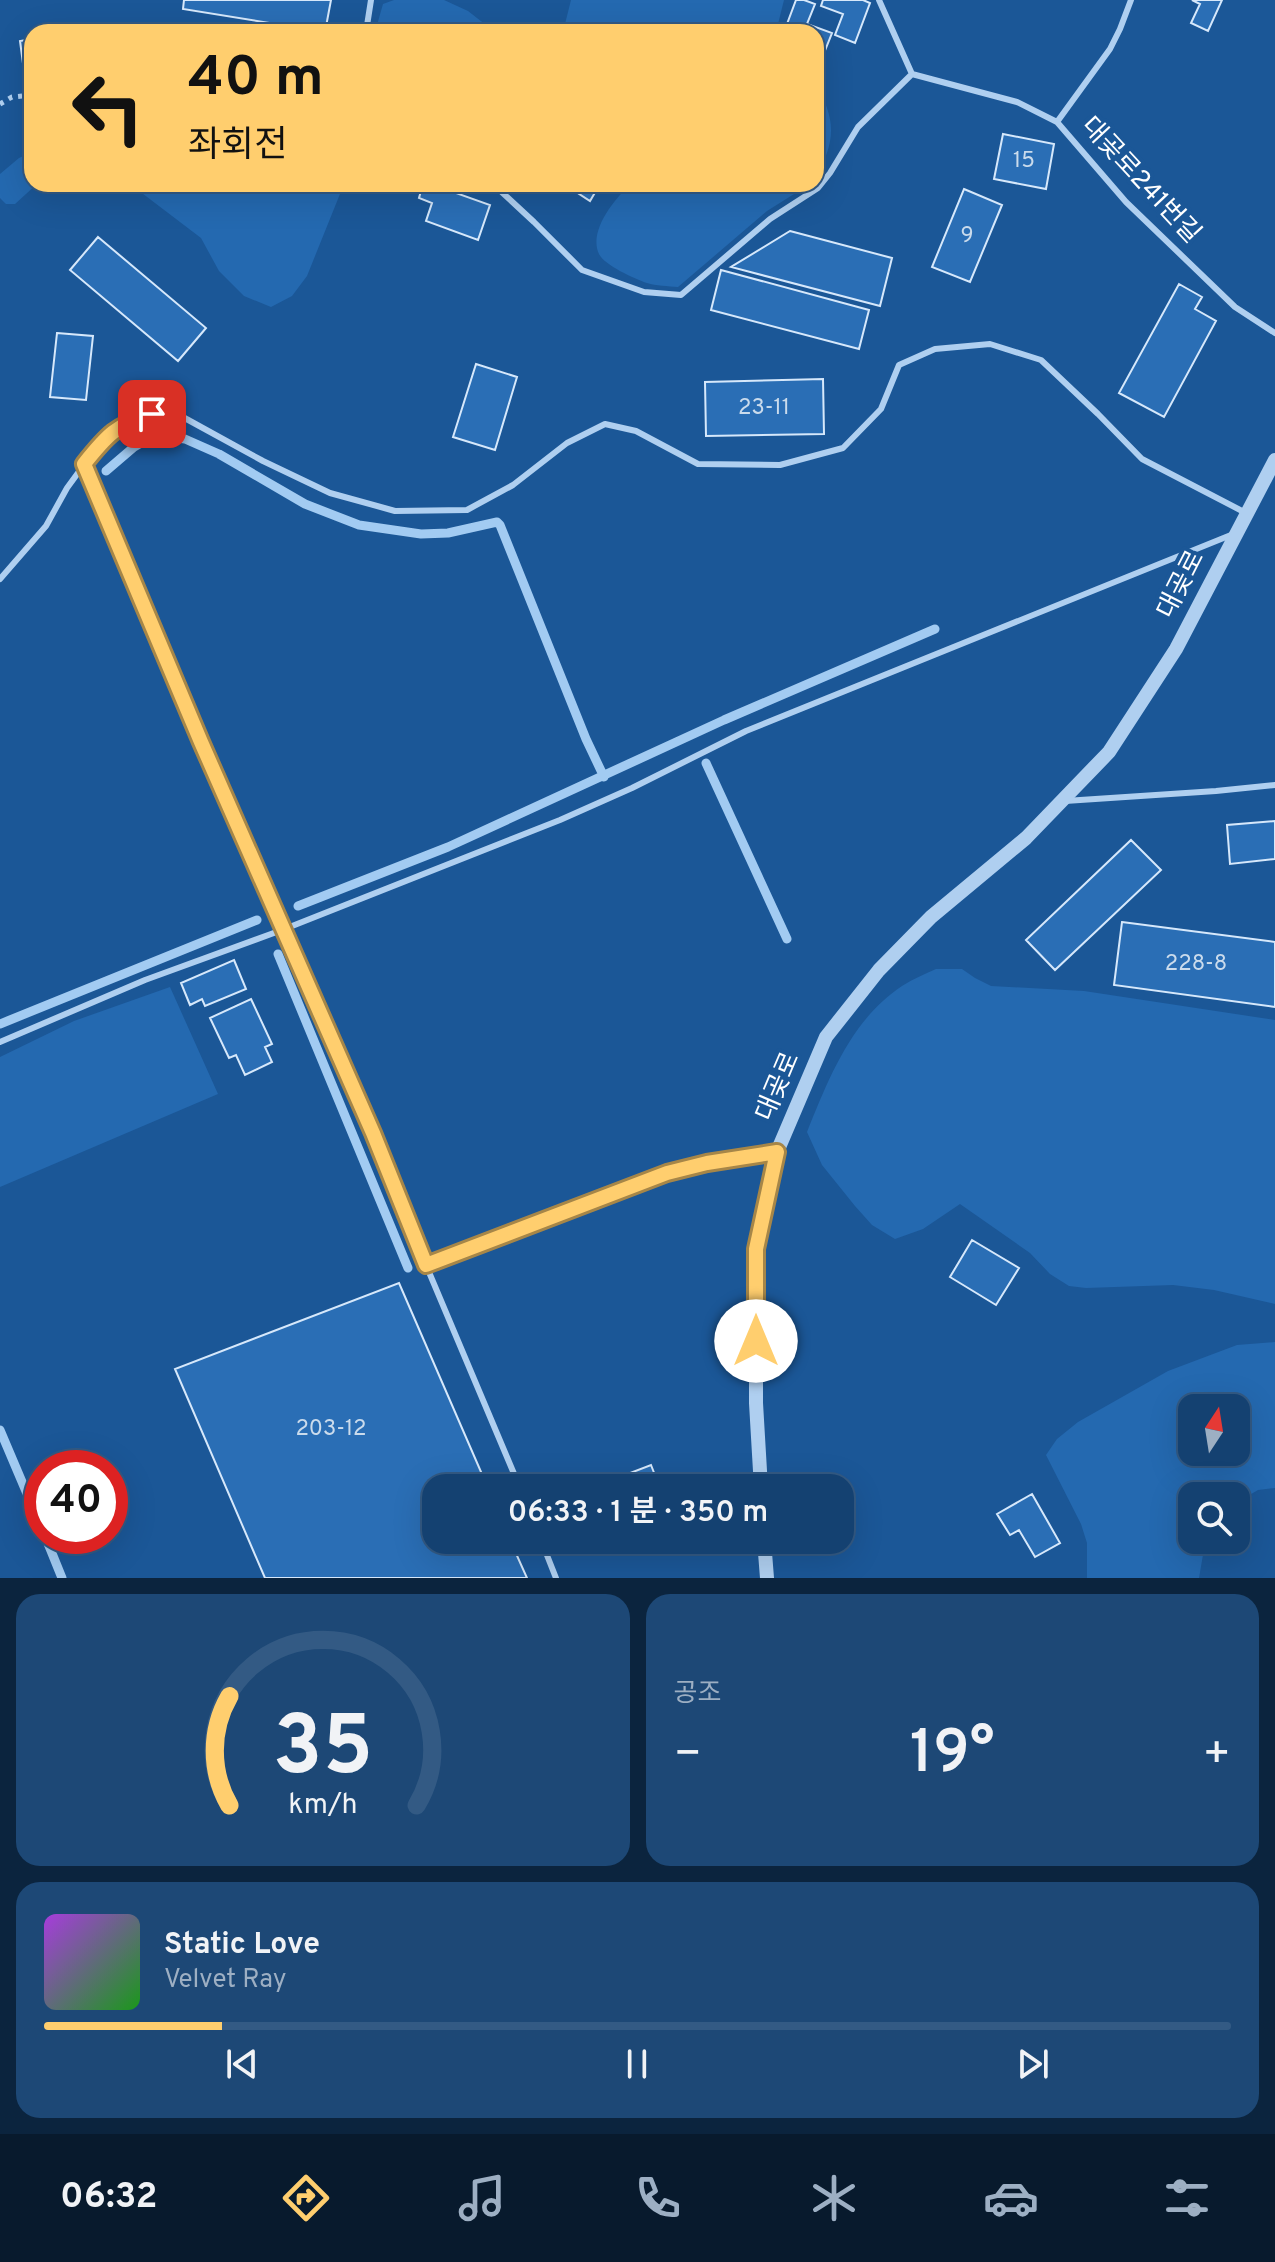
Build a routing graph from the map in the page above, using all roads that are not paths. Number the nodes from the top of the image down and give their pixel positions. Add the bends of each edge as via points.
1 (371, 0) edge
2 (879, 0) edge
3 (1131, 0) edge
4 (367, 24) edge
5 (912, 74) junction
6 (1057, 122) junction
7 (824, 180) edge
8 (502, 192) edge
9 (812, 192) edge
10 (1275, 333) edge
11 (1275, 460) edge
12 (84, 464) junction
13 (1246, 513) junction
14 (1236, 533) junction
15 (0, 579) edge
16 (1275, 785) edge
17 (1061, 801) junction
18 (282, 930) junction
19 (0, 1042) edge
20 (777, 1152) junction
21 (426, 1265) junction
22 (514, 1474) edge
23 (760, 1474) edge
24 (547, 1554) edge
25 (765, 1554) edge
26 (556, 1578) edge
27 (767, 1578) edge

1 - 4 lane
2 - 5 lane
3 - 6 lane via 1110,49
5 - 6 lane, 대곶로241번길 via 1017,102
5 - 7 lane via 858,127
6 - 10 lane, 대곶로241번길 via 1126,202 1235,307
8 - 9 lane via 582,270 644,292 681,295 770,219
11 - 13 street, 대곶로
12 - 13 lane via 102,440 128,421 152,414 181,416 330,493 395,511 467,510 605,424 636,431 698,464 780,465 843,448 881,409 899,365 935,349 990,344 1041,360 1142,459
12 - 15 lane via 46,526
12 - 18 lane
13 - 14 street, 대곶로
14 - 17 street, 대곶로 via 1176,649 1109,752
14 - 18 lane via 818,701 560,820
16 - 17 lane
17 - 20 street, 대곶로 via 879,970 826,1037
18 - 19 lane via 145,980
18 - 21 lane
20 - 21 lane via 667,1173
20 - 23 street, 대곶로 via 756,1249
21 - 22 lane
24 - 26 lane
25 - 27 street

